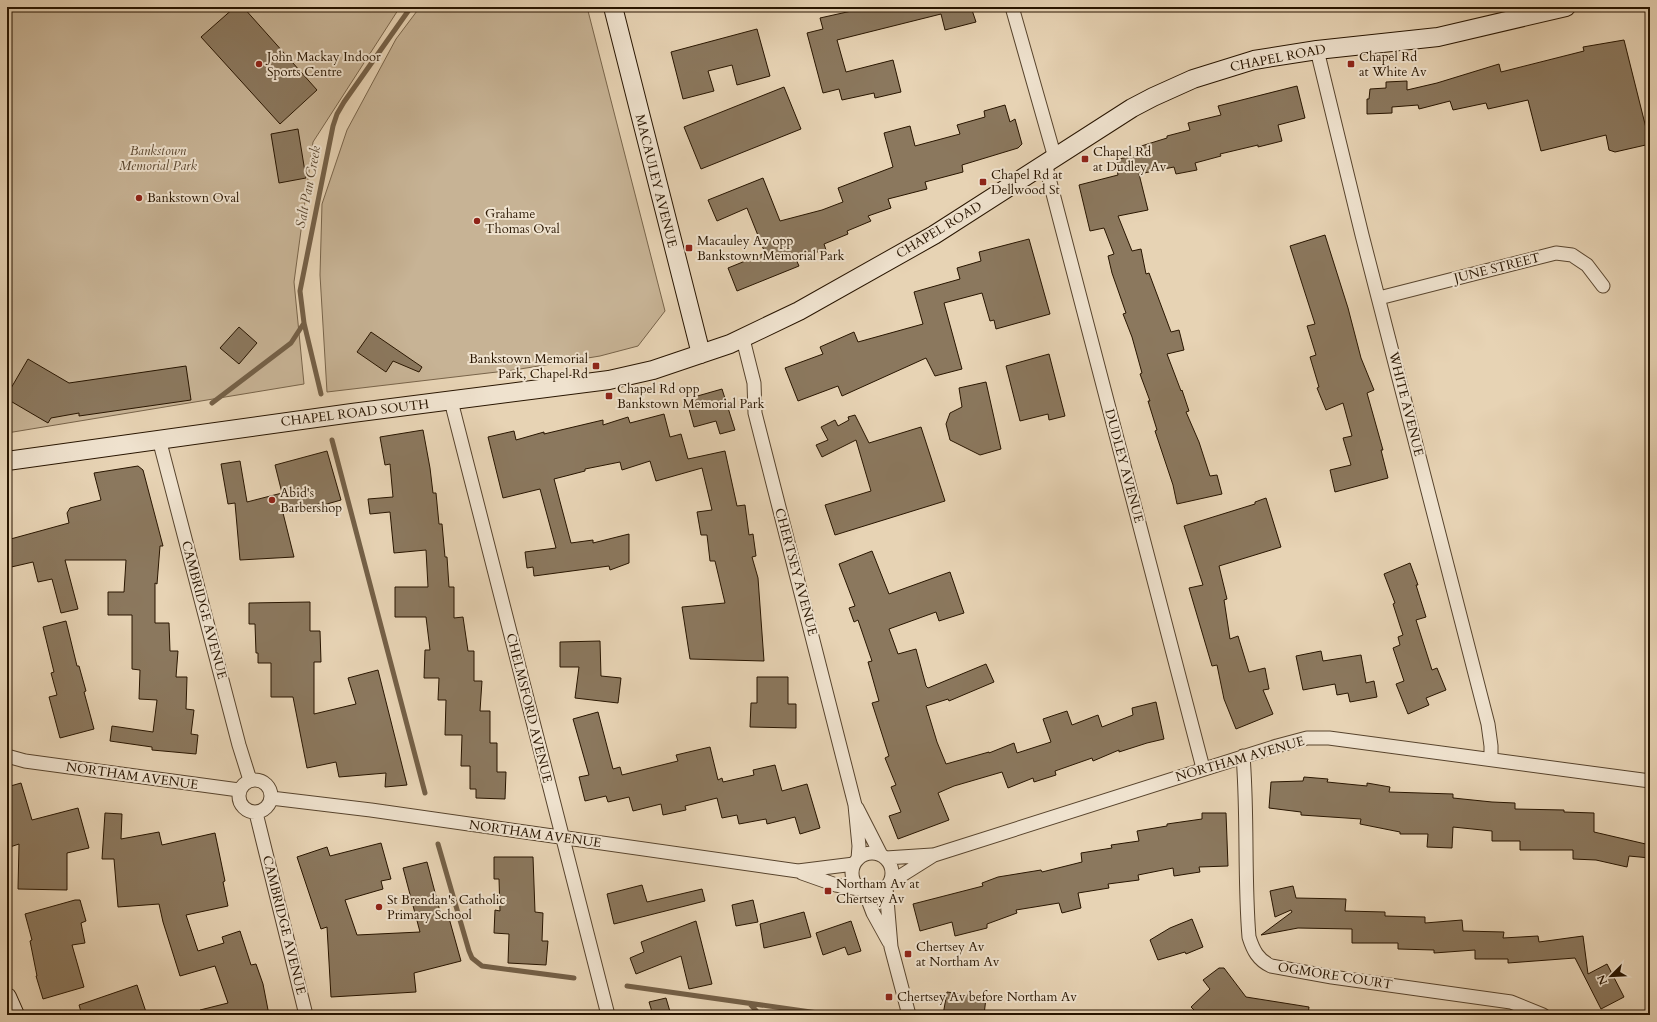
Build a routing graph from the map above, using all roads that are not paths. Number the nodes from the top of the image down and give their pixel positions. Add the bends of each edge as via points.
1 (613, 7) edge
2 (1012, 7) edge
3 (1566, 7) edge
4 (1517, 13) edge
5 (1317, 50) junction
6 (1050, 161) junction
7 (1603, 286) dead end
8 (1379, 298) junction
9 (743, 339) junction
10 (701, 354) junction
11 (451, 401) junction
12 (159, 439) junction
13 (7, 461) edge
14 (7, 756) edge
15 (1243, 756) junction
16 (1491, 759) junction
17 (25, 761) junction
18 (7, 762) edge
19 (1203, 768) junction
20 (250, 780) junction
21 (1650, 781) edge
22 (239, 790) junction
23 (271, 798) junction
24 (855, 805) junction
25 (256, 812) junction
26 (563, 838) junction
27 (934, 855) junction
28 (883, 856) junction
29 (856, 861) junction
30 (798, 871) junction
31 (888, 885) junction
32 (862, 891) junction
33 (891, 947) junction
34 (7, 997) edge
35 (15, 1015) edge
36 (306, 1015) edge
37 (608, 1015) edge
38 (909, 1015) edge
39 (1543, 1015) edge

1 - 10 main road, MACAULEY AVENUE
2 - 6 street, DUDLEY AVENUE
3 - 4 main road, CHAPEL ROAD
4 - 5 main road, CHAPEL ROAD via 1438,37
5 - 6 main road, CHAPEL ROAD via 1254,60 1193,79 1139,104
5 - 8 street, WHITE AVENUE
6 - 9 main road, CHAPEL ROAD via 915,246 799,311
6 - 19 street, DUDLEY AVENUE
7 - 8 street, JUNE STREET via 1587,265 1572,255 1556,253
8 - 16 street, WHITE AVENUE via 1488,724
9 - 10 main road, CHAPEL ROAD
9 - 24 street, CHERTSEY AVENUE via 754,383 755,413
10 - 11 main road, CHAPEL ROAD SOUTH via 626,377
11 - 12 main road, CHAPEL ROAD SOUTH
11 - 26 street, CHELMSFORD AVENUE
12 - 13 main road, CHAPEL ROAD SOUTH
12 - 20 street, CAMBRIDGE AVENUE
14 - 17 street, NORTHAM AVENUE
15 - 16 street, NORTHAM AVENUE via 1298,740 1318,737
15 - 19 street, NORTHAM AVENUE
15 - 39 street, OGMORE COURT via 1249,937 1252,947 1263,962 1271,966 1332,977 1511,1002
16 - 21 street, NORTHAM AVENUE
17 - 18 street, NORTHAM AVENUE
17 - 22 street, NORTHAM AVENUE
19 - 27 street, NORTHAM AVENUE
20 - 22 street
20 - 23 street via 256,779 267,785 271,791
22 - 25 street via 238,796 242,806
23 - 25 street via 266,808
23 - 26 street, NORTHAM AVENUE
24 - 28 street, CHERTSEY AVENUE
24 - 29 street, CHERTSEY AVENUE via 859,852
25 - 36 street, CAMBRIDGE AVENUE
26 - 30 street, NORTHAM AVENUE
26 - 37 street, CHELMSFORD AVENUE
27 - 28 street, NORTHAM AVENUE
27 - 31 street, NORTHAM AVENUE
28 - 29 street via 869,853
28 - 31 street via 892,869
29 - 30 street, NORTHAM AVENUE
29 - 32 street via 852,876
30 - 32 street, NORTHAM AVENUE via 836,885
31 - 32 street via 881,892 874,894
31 - 33 street
32 - 33 street
33 - 38 street
34 - 35 main road

